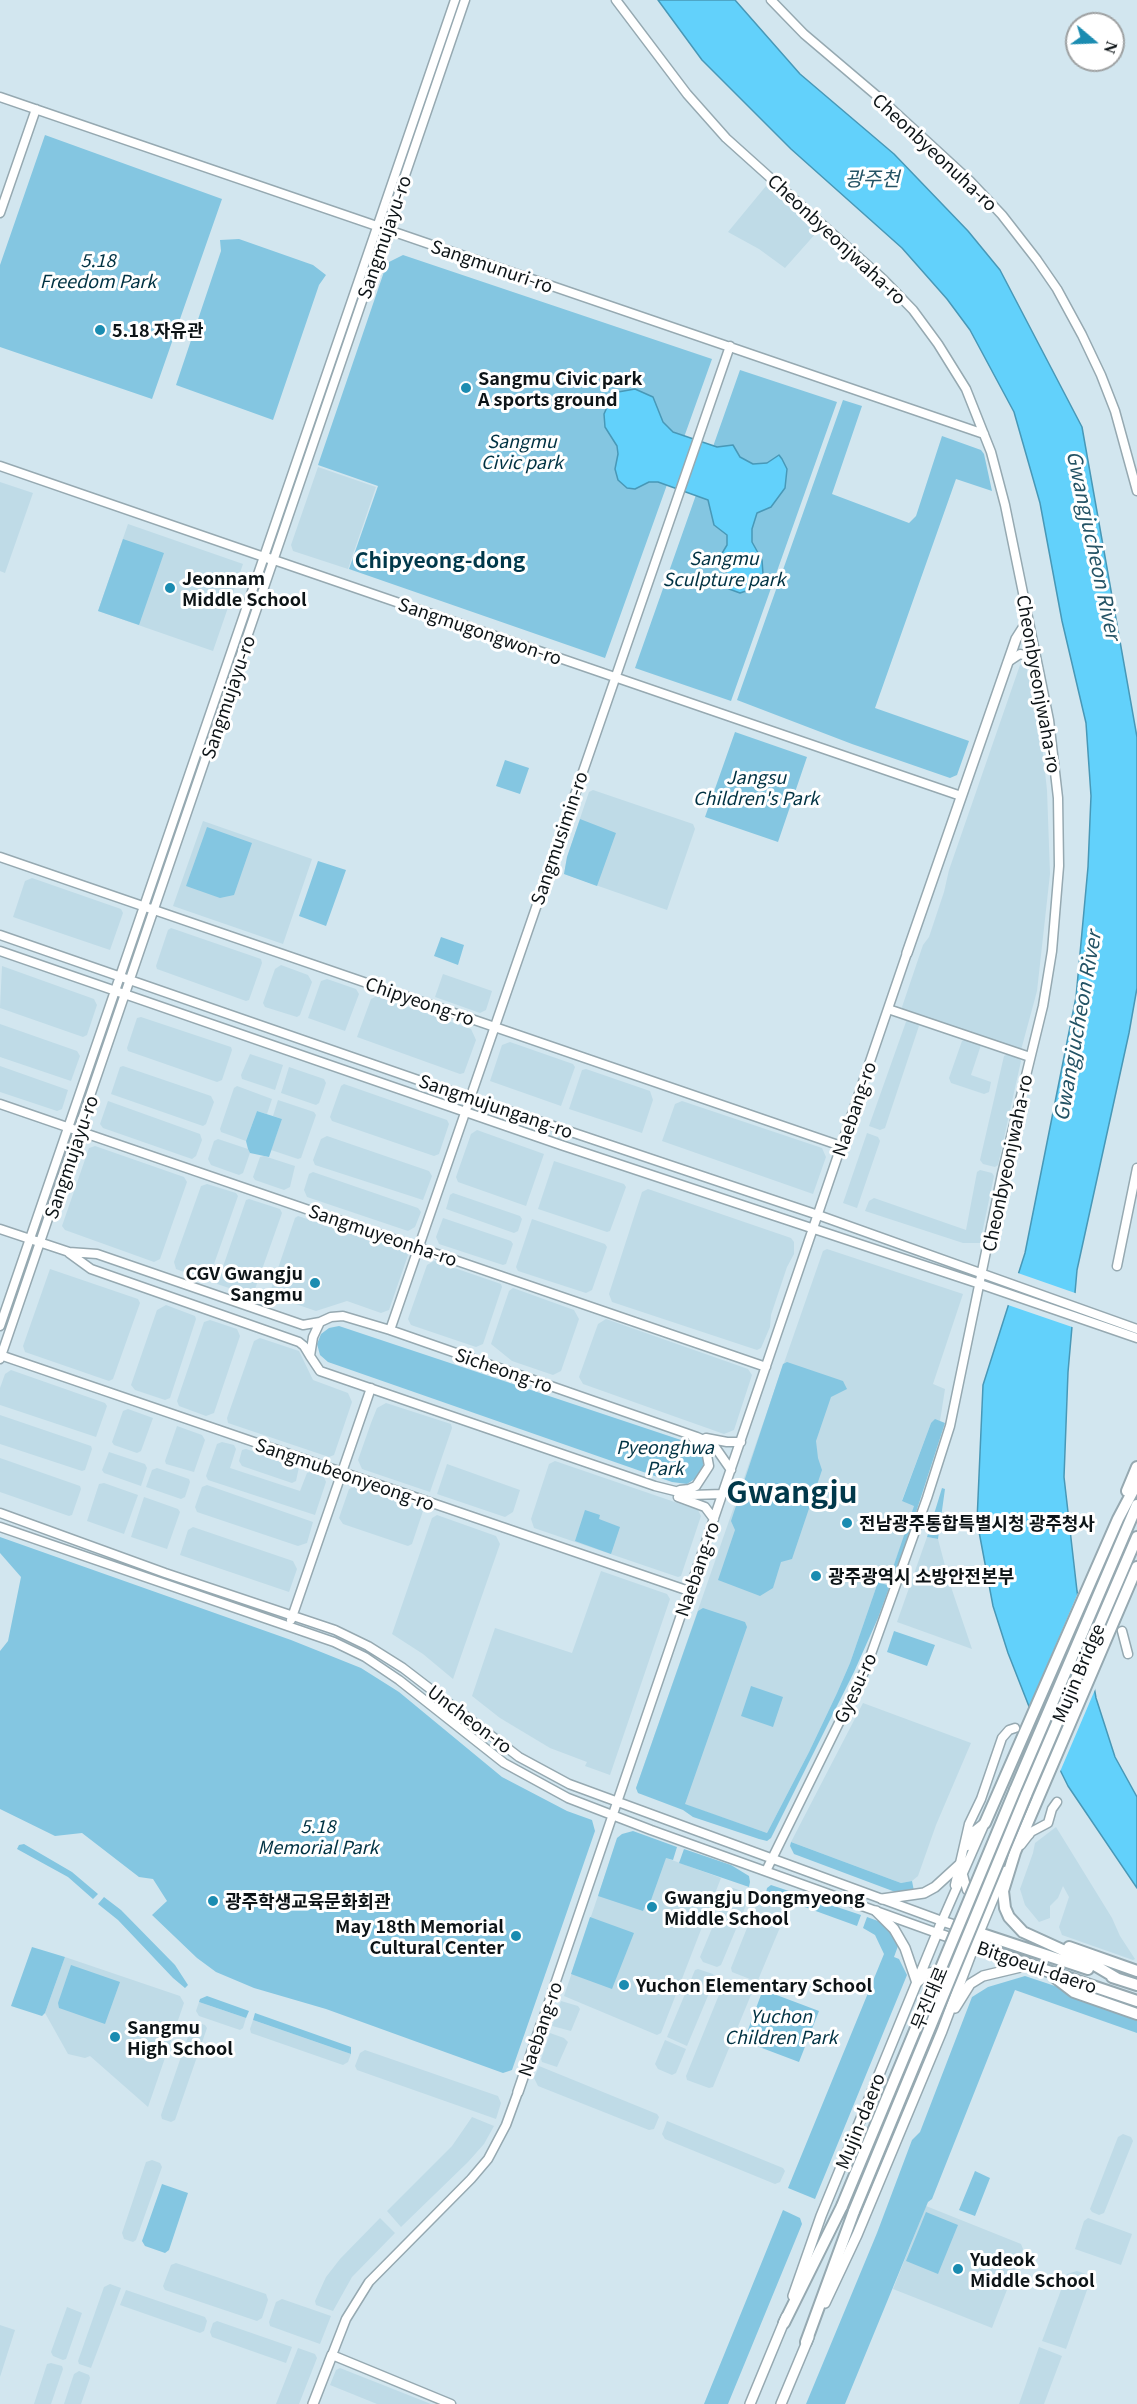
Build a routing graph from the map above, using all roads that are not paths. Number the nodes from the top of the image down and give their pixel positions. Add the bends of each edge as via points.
1 (455, 0) edge
2 (465, 0) edge
3 (616, 0) edge
4 (771, 0) edge
5 (0, 97) edge
6 (36, 109) junction
7 (0, 213) edge
8 (376, 227) junction
9 (386, 230) junction
10 (730, 346) junction
11 (984, 434) junction
12 (0, 466) edge
13 (1137, 491) edge
14 (264, 557) junction
15 (274, 560) junction
16 (1029, 624) junction
17 (1008, 662) junction
18 (1037, 663) junction
19 (615, 677) junction
20 (961, 795) junction
21 (0, 857) edge
22 (143, 906) junction
23 (154, 910) junction
24 (0, 935) edge
25 (0, 951) edge
26 (907, 953) joint
27 (119, 977) junction
28 (130, 980) junction
29 (115, 991) junction
30 (125, 994) junction
31 (888, 1008) junction
32 (495, 1027) junction
33 (1030, 1057) junction
34 (470, 1098) junction
35 (0, 1104) edge
36 (465, 1112) junction
37 (69, 1127) junction
38 (79, 1131) junction
39 (841, 1146) junction
40 (1137, 1168) edge
41 (818, 1215) junction
42 (0, 1229) edge
43 (814, 1229) junction
44 (30, 1239) junction
45 (41, 1243) junction
46 (419, 1247) junction
47 (69, 1252) junction
48 (1117, 1266) dead end
49 (982, 1272) junction
50 (980, 1284) junction
51 (320, 1322) junction
52 (0, 1326) edge
53 (1137, 1329) edge
54 (390, 1330) junction
55 (1137, 1338) edge
56 (310, 1356) junction
57 (0, 1357) edge
58 (766, 1367) junction
59 (370, 1388) junction
60 (687, 1433) junction
61 (697, 1437) junction
62 (741, 1442) junction
63 (1137, 1467) edge
64 (731, 1470) junction
65 (342, 1473) junction
66 (1137, 1484) edge
67 (664, 1489) junction
68 (723, 1494) junction
69 (927, 1498) joint
70 (1137, 1504) edge
71 (0, 1513) edge
72 (714, 1519) junction
73 (1118, 1519) junction
74 (0, 1527) edge
75 (1137, 1537) edge
76 (1137, 1568) edge
77 (689, 1591) junction
78 (292, 1615) junction
79 (288, 1626) junction
80 (1122, 1631) dead end
81 (1128, 1654) dead end
82 (1015, 1728) dead end
83 (1020, 1792) junction
84 (618, 1801) junction
85 (1057, 1802) dead end
86 (613, 1815) junction
87 (985, 1823) junction
88 (1019, 1850) junction
89 (773, 1859) junction
90 (959, 1865) junction
91 (766, 1871) junction
92 (963, 1875) junction
93 (996, 1891) junction
94 (952, 1898) junction
95 (882, 1899) junction
96 (876, 1911) junction
97 (942, 1921) junction
98 (937, 1933) junction
99 (979, 1933) junction
100 (974, 1946) junction
101 (1029, 1965) junction
102 (1137, 1971) edge
103 (1049, 1973) junction
104 (1118, 1979) junction
105 (917, 1983) junction
106 (1137, 1985) edge
107 (955, 1998) junction
108 (1137, 2001) edge
109 (1137, 2014) edge
110 (541, 2025) joint
111 (942, 2031) junction
112 (518, 2092) joint
113 (842, 2206) joint
114 (784, 2323) junction
115 (806, 2342) junction
116 (332, 2355) junction
117 (313, 2404) edge
118 (451, 2404) edge
119 (750, 2404) edge
120 (782, 2404) edge

1 - 8 street, Sangmujayu-ro
2 - 9 street, Sangmujayu-ro
3 - 11 street, Cheonbyeonjwaha-ro via 687,94 726,138 913,310 966,389
4 - 13 street, Cheonbyeonuha-ro via 804,34 970,180 1037,260 1101,375
5 - 6 street, Sangmunuri-ro
6 - 7 street
6 - 8 street, Sangmunuri-ro
8 - 9 street, Sangmunuri-ro
8 - 14 street, Sangmujayu-ro
9 - 10 street, Sangmunuri-ro
9 - 15 street, Sangmujayu-ro
10 - 11 street, Sangmunuri-ro
10 - 19 street, Sangmusimin-ro
11 - 16 street, Cheonbyeonjwaha-ro via 1005,505
12 - 14 street, Sangmugongwon-ro
14 - 15 main road, Sangmugongwon-ro
14 - 22 street, Sangmujayu-ro
15 - 19 street, Sangmugongwon-ro
15 - 23 street, Sangmujayu-ro
16 - 17 main road, Naebang-ro via 1016,639
16 - 18 street, Cheonbyeonjwaha-ro
17 - 18 street via 1020,654
17 - 20 main road, Naebang-ro
18 - 33 street, Cheonbyeonjwaha-ro via 1054,756 1059,866 1052,951
19 - 20 street, Sangmugongwon-ro
19 - 32 street, Sangmusimin-ro
20 - 26 main road, Naebang-ro
21 - 22 street, Chipyeong-ro
22 - 23 street, Chipyeong-ro
22 - 27 street, Sangmujayu-ro
23 - 28 street, Sangmujayu-ro
23 - 32 street, Chipyeong-ro
24 - 27 street, Sangmujungang-ro
25 - 29 street, Sangmujungang-ro
26 - 31 street, Naebang-ro
27 - 28 street, Sangmujungang-ro
27 - 29 street, Sangmujayu-ro
28 - 30 street, Sangmujayu-ro
28 - 34 street, Sangmujungang-ro
29 - 30 street, Sangmujungang-ro
29 - 37 street, Sangmujayu-ro
30 - 36 street, Sangmujungang-ro
30 - 38 street, Sangmujayu-ro
31 - 33 street
31 - 39 street, Naebang-ro
32 - 34 street, Sangmusimin-ro
32 - 39 street, Chipyeong-ro
33 - 49 street, Cheonbyeonjwaha-ro
34 - 36 street, Sangmusimin-ro
34 - 41 street, Sangmujungang-ro
35 - 37 street, Sangmuyeonha-ro
36 - 43 street, Sangmujungang-ro
36 - 46 street, Sangmusimin-ro
37 - 38 street, Sangmuyeonha-ro
37 - 44 street, Sangmujayu-ro
38 - 45 street, Sangmujayu-ro
38 - 46 street, Sangmuyeonha-ro
39 - 41 street, Naebang-ro
40 - 48 street
41 - 43 street, Naebang-ro
41 - 49 street, Sangmujungang-ro
42 - 44 street, Sicheong-ro
43 - 50 street, Sangmujungang-ro
43 - 58 street, Naebang-ro
44 - 45 street, Sicheong-ro
44 - 52 street, Sangmujayu-ro
45 - 47 street, Sicheong-ro
45 - 57 street, Sangmujayu-ro
46 - 54 street, Sangmusimin-ro
46 - 58 street, Sangmuyeonha-ro
47 - 51 street, Sicheong-ro via 97,1254 303,1325
47 - 56 street, Sicheong-ro via 91,1269 299,1342
49 - 50 street, Cheonbyeonjwaha-ro
49 - 53 street, Sangmujungang-ro
50 - 55 street, Sangmujungang-ro
50 - 69 street, Cheonbyeonjwaha-ro via 950,1426
51 - 54 street, Sicheong-ro via 343,1316
51 - 56 street
54 - 60 street, Sicheong-ro
56 - 59 street, Sicheong-ro via 320,1371
57 - 65 street, Sangmubeonyeong-ro
58 - 62 street, Naebang-ro
59 - 65 street
59 - 67 street, Sicheong-ro
60 - 61 street, Sicheong-ro
60 - 67 street, Sicheong-ro via 705,1450 709,1466 689,1489
61 - 62 street, Sicheong-ro
61 - 64 street, Sicheong-ro via 712,1444
62 - 64 street, Naebang-ro
63 - 73 highway
64 - 68 street, Naebang-ro
65 - 77 street, Sangmubeonyeong-ro
65 - 78 street
66 - 73 highway
67 - 68 street, Sicheong-ro via 691,1495
67 - 72 street, Sicheong-ro via 705,1507
68 - 72 street, Naebang-ro
69 - 89 street, Gyesu-ro via 866,1668
70 - 83 highway, Mujin Bridge
71 - 78 street, Uncheon-ro
72 - 77 street, Naebang-ro
73 - 87 highway
74 - 79 street, Uncheon-ro
75 - 83 highway, Mujin Bridge
76 - 88 highway
77 - 84 street, Naebang-ro
78 - 79 street
78 - 84 street, Uncheon-ro via 368,1646 519,1756 569,1784
79 - 86 street, Uncheon-ro via 365,1657 504,1763 568,1798
80 - 81 street
82 - 90 street via 1002,1737 969,1824
83 - 113 highway, 무진대로, bridge
83 - 115 highway, 무진대로, bridge
84 - 86 street, Naebang-ro
84 - 89 street, Uncheon-ro
85 - 88 street via 1048,1823 1031,1832
86 - 91 street, Uncheon-ro
86 - 110 street, Naebang-ro
87 - 90 street via 974,1831
87 - 92 street
88 - 93 street
88 - 102 highway via 1007,1898 1021,1925
88 - 104 highway via 1003,1891 1005,1908 1015,1925 1034,1939
89 - 91 street, Gyesu-ro
89 - 95 street, Uncheon-ro
90 - 94 street
90 - 95 main road via 924,1893
91 - 96 street, Uncheon-ro
92 - 93 street via 967,1890 973,1895
92 - 94 street
93 - 99 street
94 - 97 street
95 - 97 street, Uncheon-ro
96 - 98 street, Uncheon-ro
96 - 105 main road via 894,1929 905,1948
97 - 98 main road, Mujin-daero
97 - 99 main road, Bitgoeul-daero
98 - 100 main road, Bitgoeul-daero
98 - 105 main road, Mujin-daero
99 - 100 street
99 - 104 highway, Bitgoeul-daero
100 - 101 highway, Bitgoeul-daero
100 - 107 main road
101 - 103 highway, Bitgoeul-daero
101 - 111 main road via 983,1976 970,1984
103 - 108 highway, Bitgoeul-daero
103 - 109 highway via 1074,1992
104 - 106 highway, Bitgoeul-daero
105 - 107 main road via 925,1974 944,1975 952,1981
105 - 114 main road, Mujin-daero via 821,2216
107 - 111 main road
110 - 112 main road, Naebang-ro
111 - 115 main road via 857,2235
112 - 116 street, Naebang-ro via 488,2159 369,2282 346,2319
113 - 114 highway, Mujin-daero
114 - 119 main road, Mujin-daero
115 - 120 main road
116 - 117 main road, Naebang-ro
116 - 118 street

